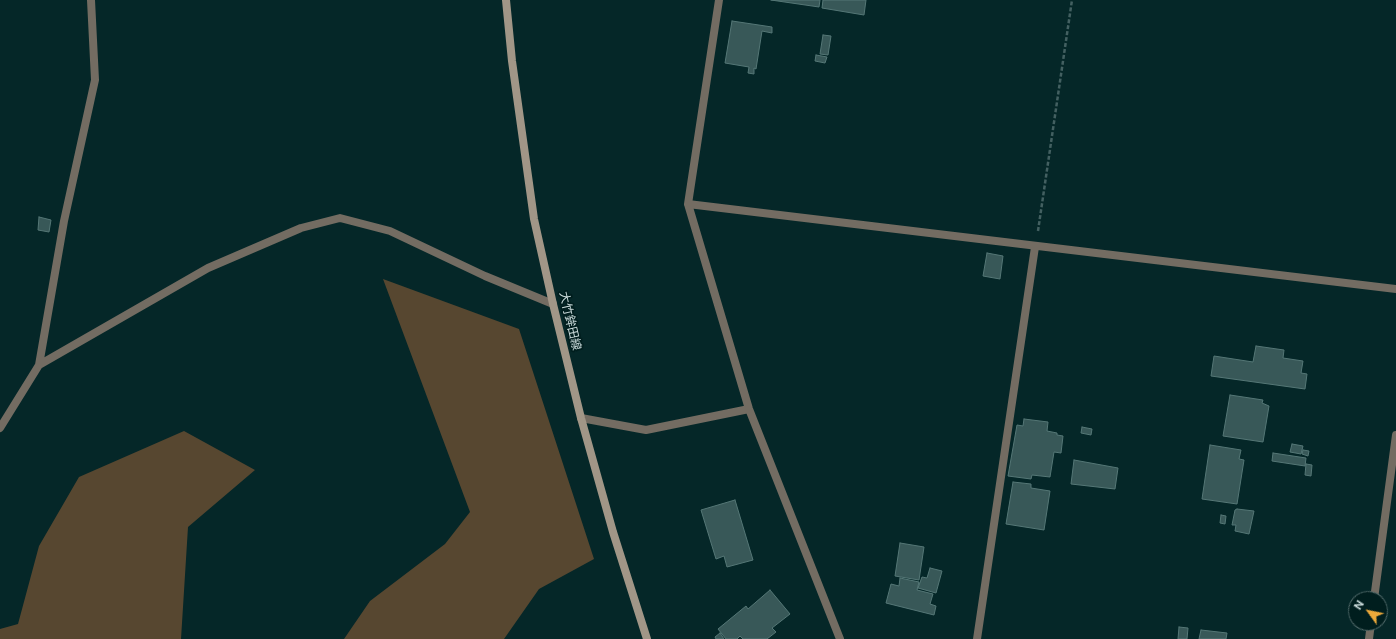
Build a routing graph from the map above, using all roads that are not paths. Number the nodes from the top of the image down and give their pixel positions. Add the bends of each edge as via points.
1 (91, 0) edge
2 (506, 0) edge
3 (719, 0) edge
4 (688, 204) junction
5 (1035, 247) junction
6 (1396, 289) edge
7 (553, 304) junction
8 (39, 365) junction
9 (749, 409) junction
10 (581, 418) junction
11 (0, 428) edge
12 (1396, 435) edge
13 (1375, 591) edge
14 (647, 639) edge
15 (840, 639) edge
16 (977, 639) edge

1 - 8 street via 95,80 64,221
2 - 7 main road, 大竹鉾田線 via 533,211
3 - 4 street
4 - 5 street
4 - 9 street
5 - 6 street
5 - 16 street
7 - 8 street via 485,276 390,231 340,218 301,228 208,268
7 - 10 main road, 大竹鉾田線
8 - 11 street
9 - 10 street via 646,430
9 - 15 street
10 - 14 main road, 大竹鉾田線
12 - 13 street

